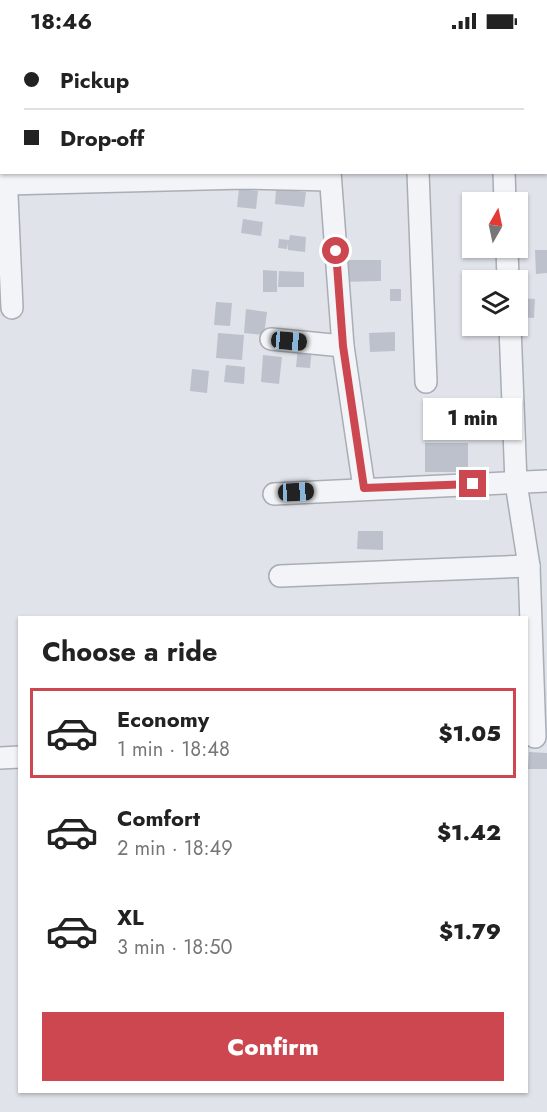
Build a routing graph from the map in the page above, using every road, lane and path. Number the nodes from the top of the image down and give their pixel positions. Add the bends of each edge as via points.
1 (418, 174) edge
2 (504, 174) edge
3 (330, 176) edge
4 (7, 178) edge
5 (505, 192) edge
6 (12, 308) dead end
7 (510, 336) edge
8 (271, 339) dead end
9 (343, 346) junction
10 (426, 382) dead end
11 (547, 481) edge
12 (516, 483) junction
13 (364, 488) junction
14 (274, 494) dead end
15 (529, 566) junction
16 (280, 576) dead end
17 (529, 654) edge
18 (536, 737) edge
19 (0, 758) edge
20 (18, 758) edge

1 - 10 street
2 - 5 street
3 - 4 street
3 - 9 street
4 - 6 street
7 - 12 street
8 - 9 street
9 - 13 street
11 - 12 street
12 - 13 street
12 - 15 street
13 - 14 street
15 - 16 street
15 - 17 street
17 - 18 street
19 - 20 street

